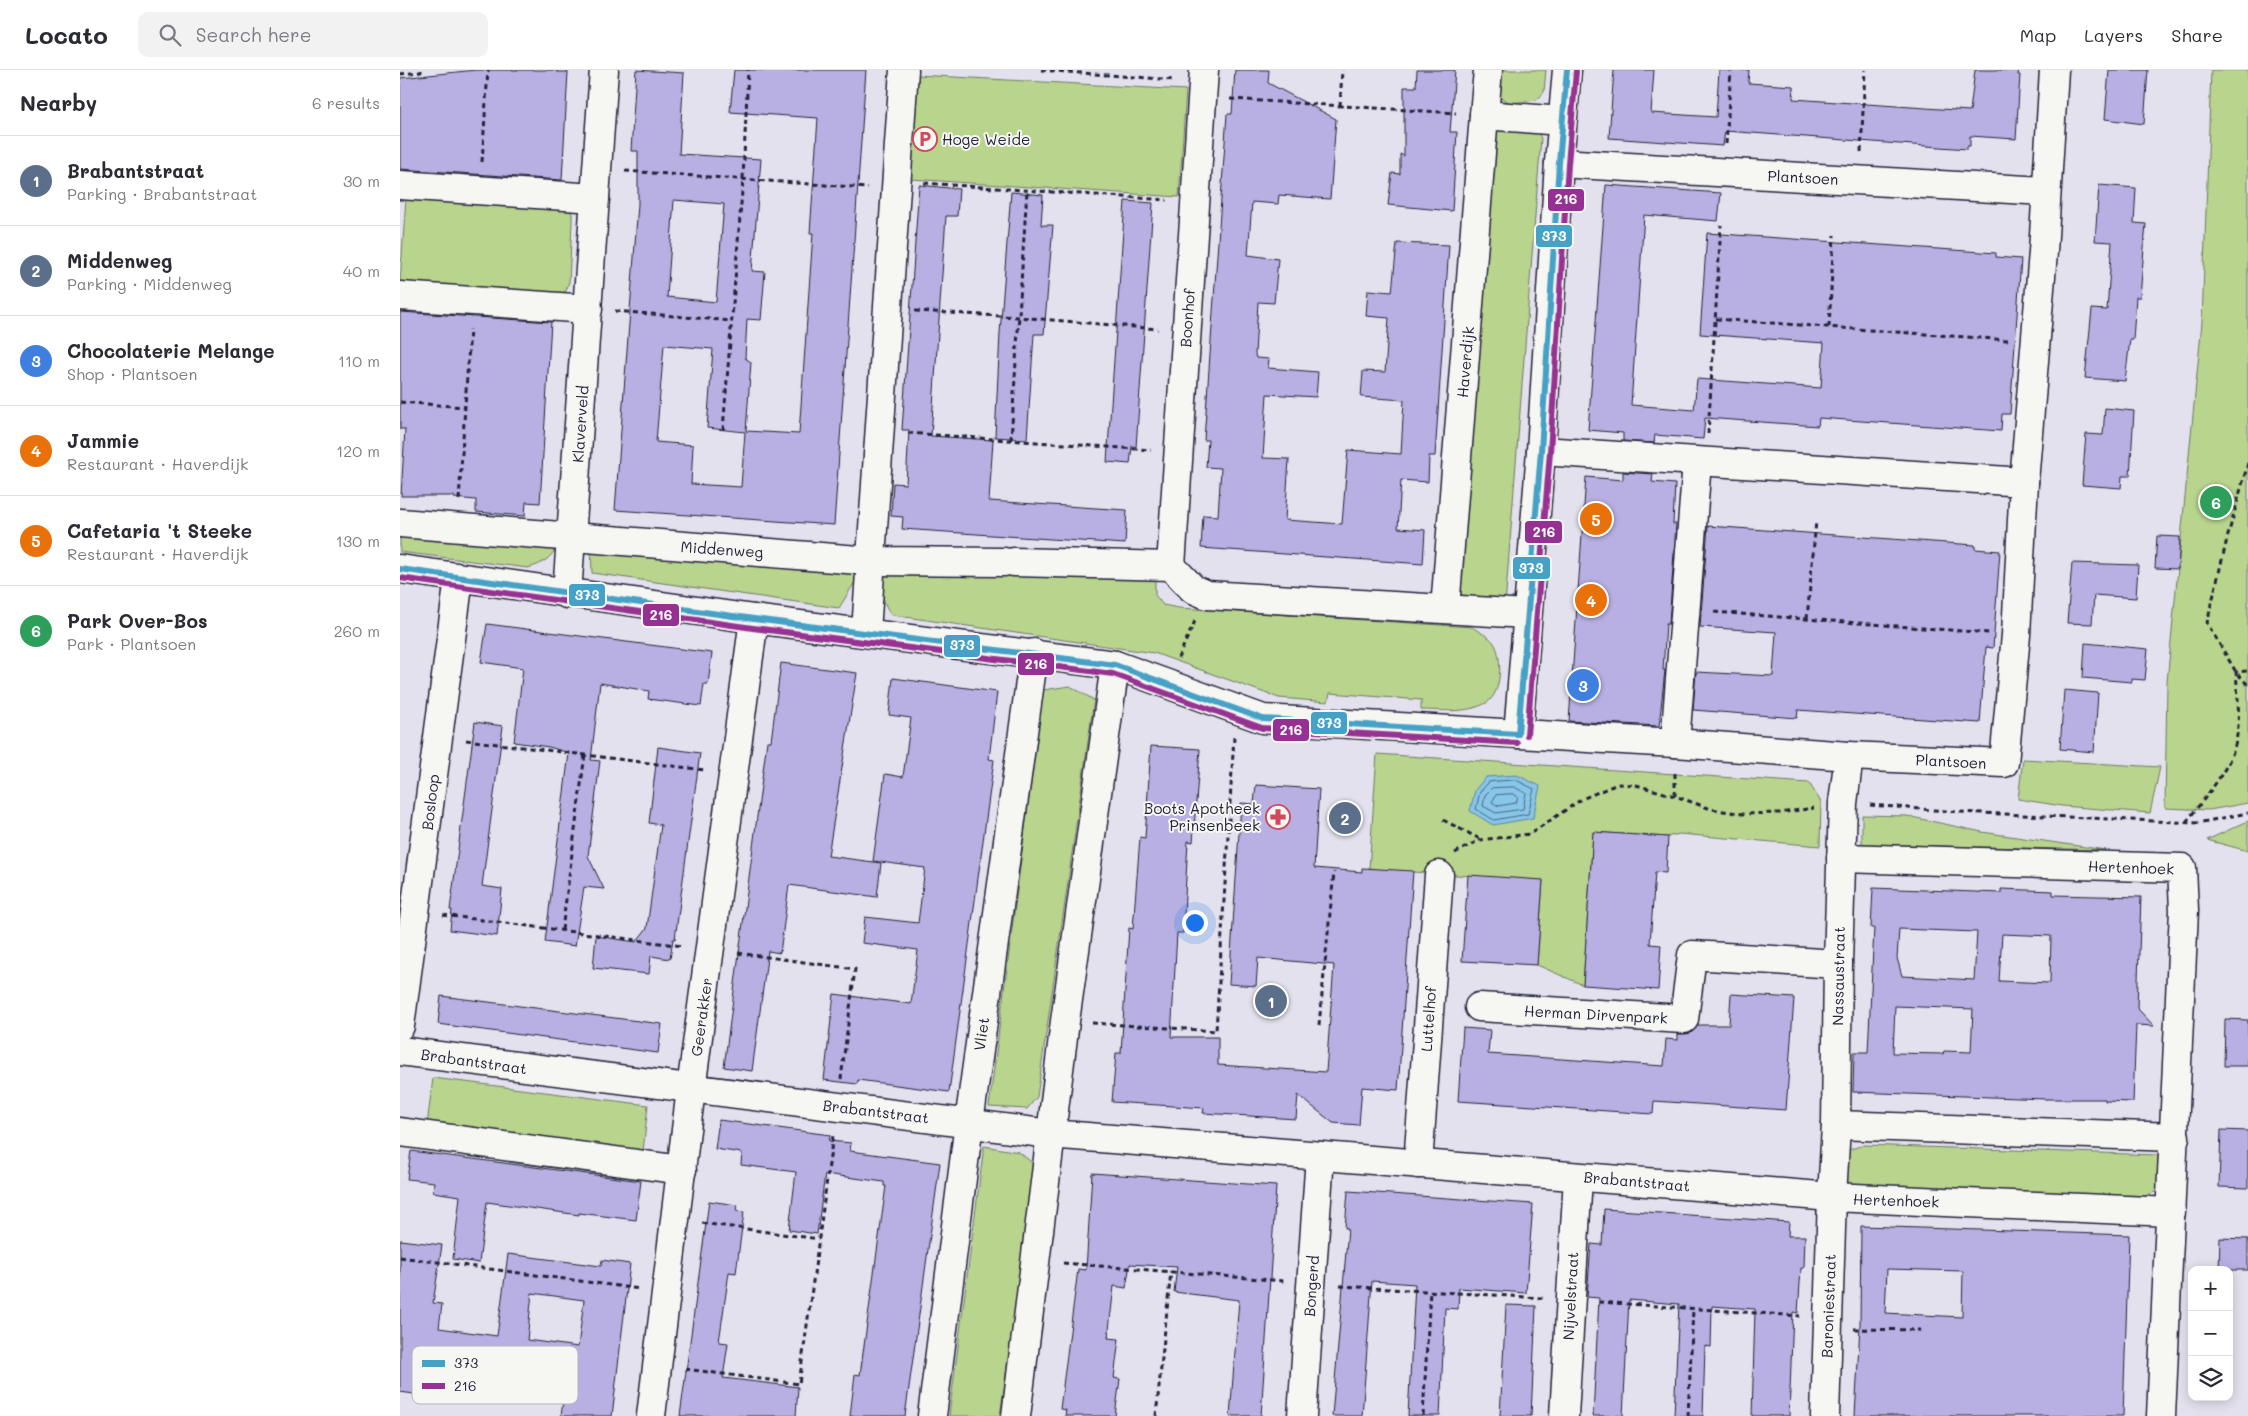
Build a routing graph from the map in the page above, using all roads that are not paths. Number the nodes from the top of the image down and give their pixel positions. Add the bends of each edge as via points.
1 (604, 70) edge
2 (904, 70) edge
3 (1488, 70) edge
4 (1567, 70) edge
5 (2054, 70) edge
6 (1203, 83) edge
7 (1484, 115) junction
8 (1562, 121) junction
9 (1559, 163) junction
10 (400, 185) edge
11 (2046, 191) junction
12 (595, 198) junction
13 (400, 296) edge
14 (588, 309) junction
15 (1541, 451) junction
16 (1701, 462) junction
17 (2024, 482) junction
18 (400, 523) edge
19 (572, 538) junction
20 (871, 561) junction
21 (1171, 566) junction
22 (400, 569) edge
23 (459, 578) junction
24 (568, 594) junction
25 (1445, 609) junction
26 (1527, 614) junction
27 (754, 619) junction
28 (866, 632) junction
29 (1034, 653) junction
30 (1115, 665) junction
31 (1518, 734) junction
32 (1676, 743) junction
33 (1849, 756) junction
34 (1841, 858) junction
35 (1443, 866) road end
36 (1838, 964) junction
37 (1479, 1007) dead end
38 (400, 1026) edge
39 (400, 1051) edge
40 (691, 1089) junction
41 (969, 1123) junction
42 (1836, 1125) junction
43 (400, 1132) edge
44 (1050, 1134) junction
45 (2174, 1137) junction
46 (1320, 1156) junction
47 (1418, 1164) junction
48 (682, 1170) junction
49 (1578, 1177) junction
50 (1832, 1197) junction
51 (2171, 1212) junction
52 (650, 1416) edge
53 (932, 1416) edge
54 (1016, 1416) edge
55 (1302, 1416) edge
56 (1564, 1416) edge
57 (1825, 1416) edge
58 (2160, 1416) edge

1 - 12 street, Klaverveld
2 - 20 street
3 - 7 street, Haverdijk
4 - 8 street
5 - 11 street, Plantsoen
6 - 21 street, Boonhof
7 - 8 street
7 - 25 street, Haverdijk
8 - 9 street
9 - 11 street, Plantsoen
9 - 15 street
10 - 12 street
11 - 17 street, Plantsoen
12 - 14 street, Klaverveld
13 - 14 street
14 - 19 street, Klaverveld
15 - 16 street
15 - 26 street
16 - 17 street
16 - 32 street
17 - 33 street, Plantsoen via 2016,635 2004,764
18 - 19 street, Middenweg
19 - 20 street, Middenweg
19 - 24 street
20 - 21 street, Middenweg
20 - 28 street
21 - 25 street via 1193,588 1207,595
22 - 23 street
23 - 24 street
23 - 38 street, Bosloop
24 - 27 street
25 - 26 street
26 - 31 street
27 - 28 street
27 - 40 street, Geerakker
28 - 29 street
29 - 30 street
29 - 41 street, Vliet
30 - 31 street via 1263,718
30 - 44 street
31 - 32 street, Plantsoen
32 - 33 street, Plantsoen
33 - 34 street, Nassaustraat
34 - 36 street, Nassaustraat
34 - 45 street, Hertenhoek via 2182,868 2184,910
35 - 47 street, Luttelhof
36 - 37 street, Herman Dirvenpark via 1692,955 1684,1019
36 - 42 street, Nassaustraat
39 - 40 street, Brabantstraat
40 - 41 street, Brabantstraat
40 - 48 street, Geerakker
41 - 44 street, Brabantstraat
41 - 53 street, Vliet
42 - 45 street
42 - 50 street, Nassaustraat
43 - 48 street
44 - 46 street, Brabantstraat
44 - 54 street
45 - 51 street, Hertenhoek
46 - 47 street, Brabantstraat
46 - 55 street, Bongerd
47 - 49 street, Brabantstraat
48 - 52 street, Geerakker
49 - 50 street, Brabantstraat
49 - 56 street, Nijvelstraat
50 - 51 street, Hertenhoek
50 - 57 street, Baroniestraat
51 - 58 street, Hertenhoek

